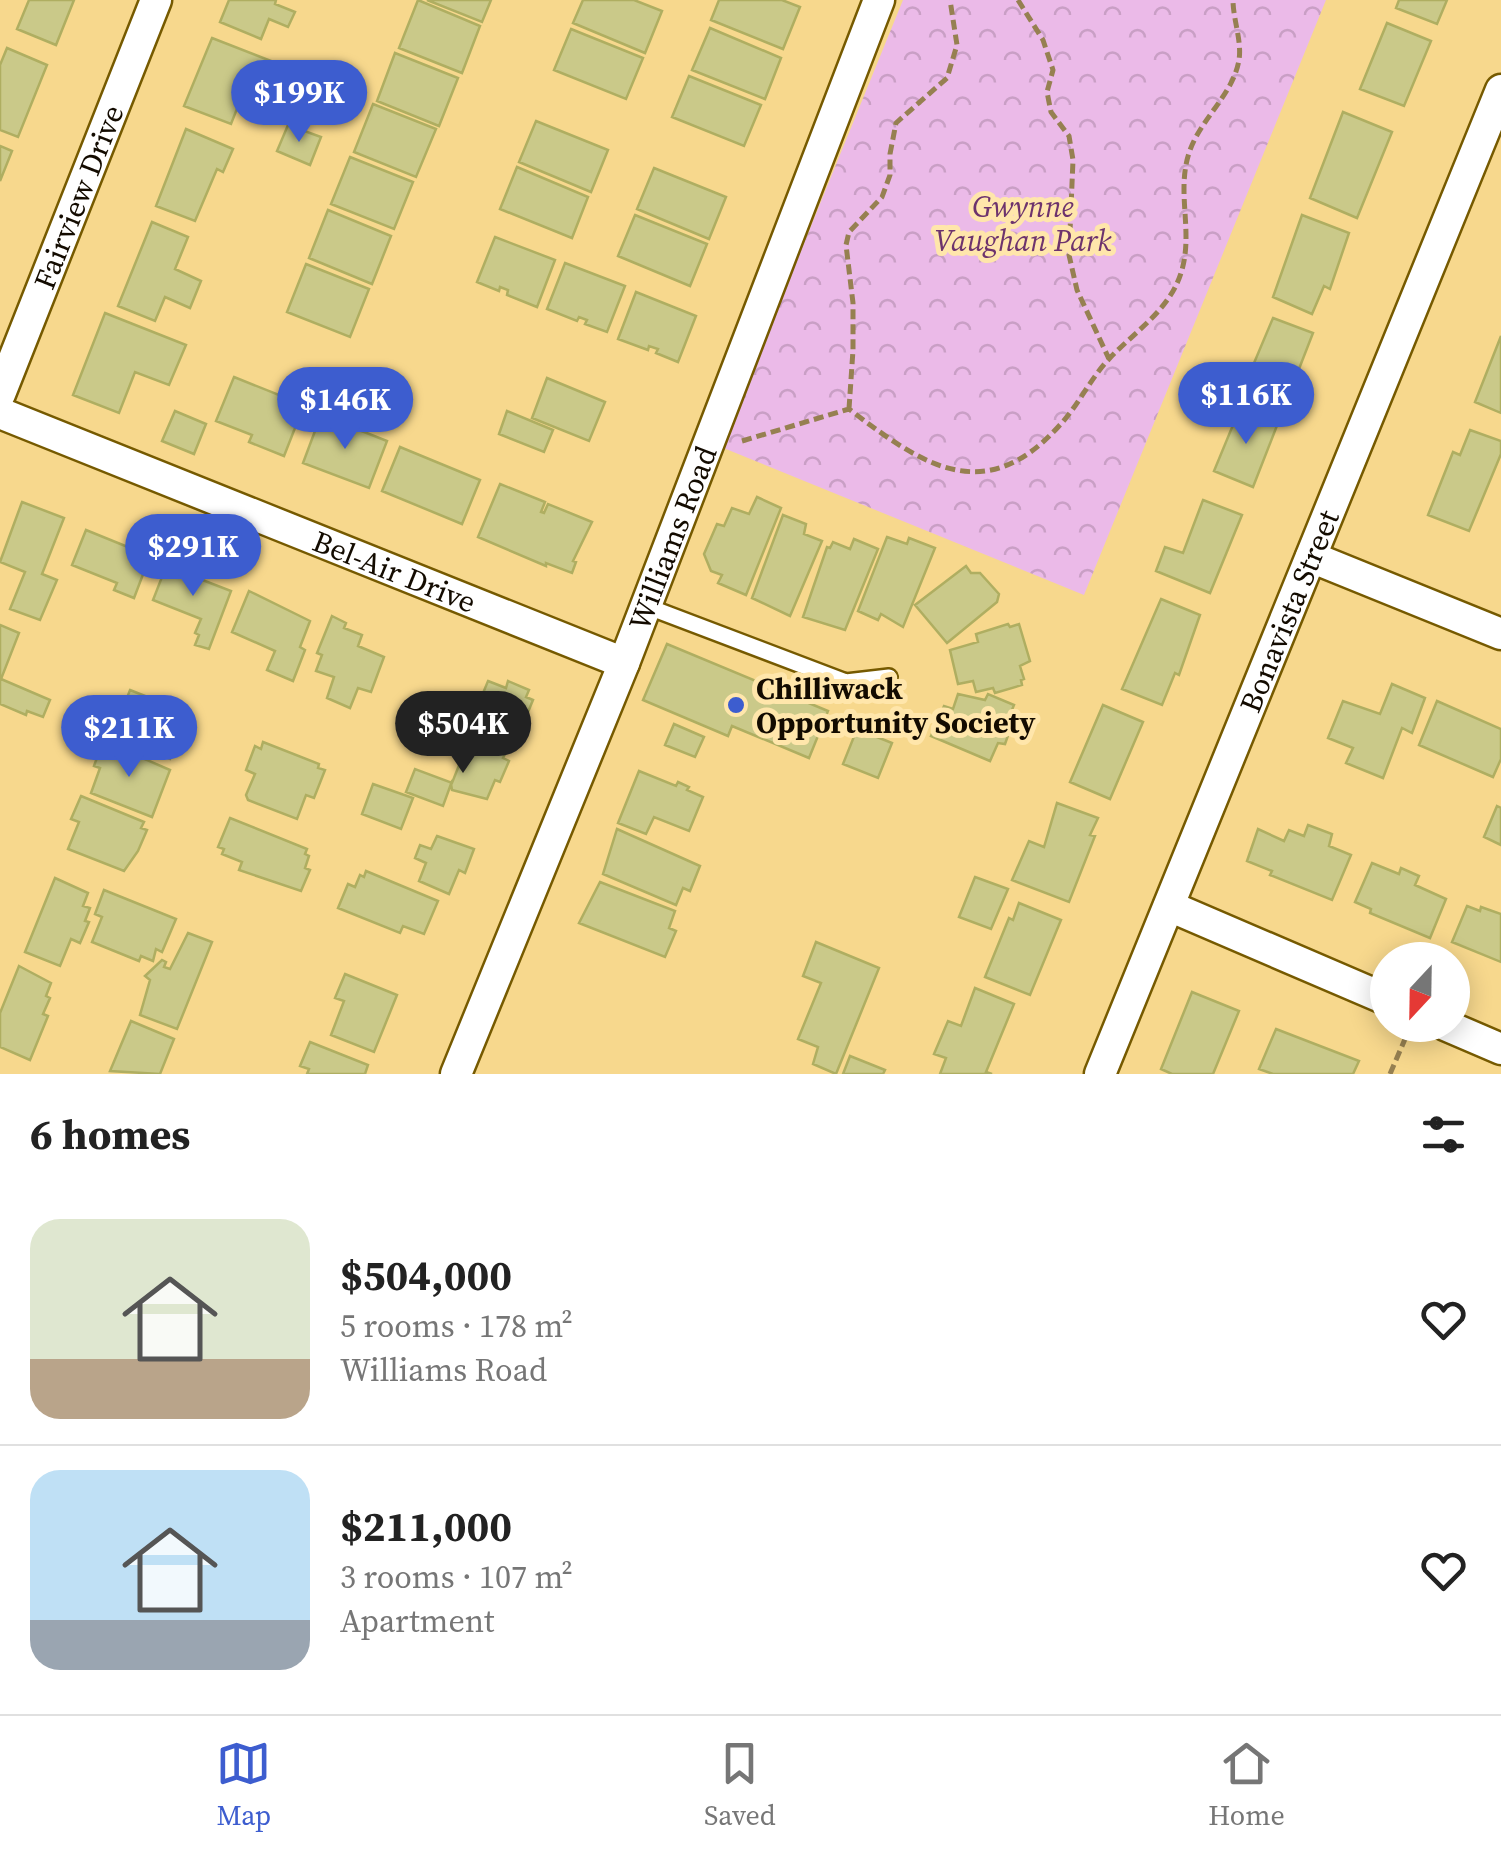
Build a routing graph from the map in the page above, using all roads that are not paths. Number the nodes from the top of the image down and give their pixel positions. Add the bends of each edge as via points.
1 (156, 0) edge
2 (878, 0) edge
3 (1501, 90) edge
4 (0, 394) edge
5 (0, 414) edge
6 (1311, 558) junction
7 (646, 606) junction
8 (1501, 634) edge
9 (624, 663) junction
10 (889, 677) dead end
11 (1168, 906) junction
12 (1370, 992) edge
13 (1470, 1035) edge
14 (1501, 1049) edge
15 (456, 1074) edge
16 (1100, 1074) edge

1 - 4 street, Fairview Drive
2 - 7 street, Williams Road
3 - 6 street, Bonavista Street
5 - 9 street, Bel-Air Drive
6 - 8 street
6 - 11 street, Bonavista Street
7 - 9 street, Williams Road
7 - 10 lane via 846,682
9 - 15 street, Williams Road
11 - 12 street
11 - 16 street, Bonavista Street
13 - 14 street

